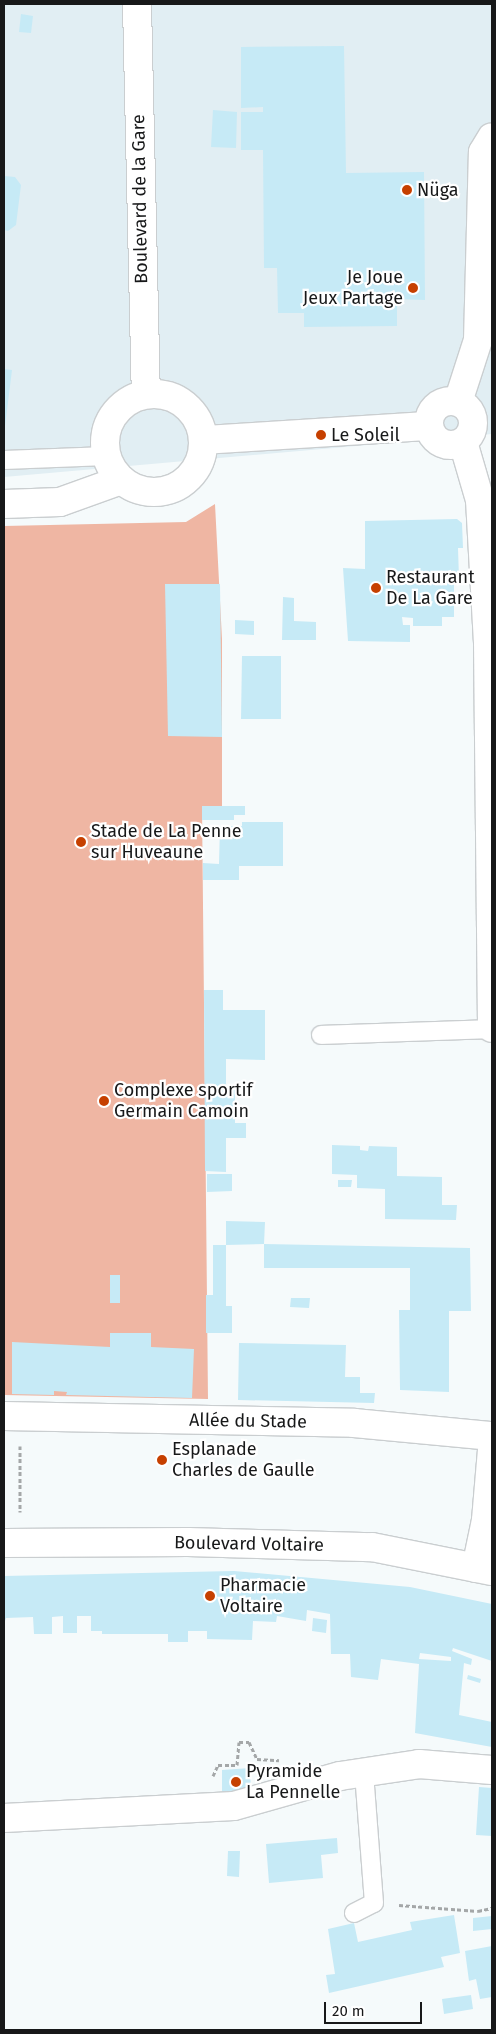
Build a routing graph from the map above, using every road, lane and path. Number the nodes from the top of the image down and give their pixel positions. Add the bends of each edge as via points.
1 (137, 4) edge
2 (492, 136) edge
3 (487, 298) edge
4 (146, 394) junction
5 (458, 402) junction
6 (429, 426) junction
7 (204, 440) junction
8 (463, 442) junction
9 (106, 456) junction
10 (4, 460) edge
11 (121, 480) junction
12 (4, 504) edge
13 (490, 642) edge
14 (490, 833) edge
15 (492, 1028) edge
16 (321, 1035) dead end
17 (12, 1416) edge
18 (492, 1436) edge
19 (492, 1450) edge
20 (20, 1518) dead end
21 (4, 1543) edge
22 (484, 1569) edge
23 (238, 1751) dead end
24 (237, 1765) dead end
25 (492, 1770) edge
26 (364, 1773) junction
27 (4, 1818) edge
28 (374, 1903) junction
29 (492, 1908) edge
30 (354, 1912) dead end

1 - 4 main road, Boulevard de la Gare
2 - 3 main road via 483,152
3 - 5 main road via 478,340
4 - 7 main road via 163,394 192,410
4 - 9 main road via 131,399 108,423
5 - 6 main road via 437,406
5 - 8 main road via 467,407 474,425
6 - 7 main road
6 - 8 main road via 441,443
7 - 11 main road via 202,457 183,483 152,492 135,489
8 - 13 main road via 480,500
9 - 10 lane
9 - 11 main road
11 - 12 main road via 60,502
13 - 14 main road
14 - 15 main road
15 - 16 lane
17 - 18 main road, Allée du Stade via 354,1423
17 - 20 path
19 - 22 main road
21 - 22 main road, Boulevard Voltaire via 188,1542 372,1547
23 - 24 path
25 - 26 main road via 419,1764
26 - 27 main road via 340,1776 234,1806
26 - 28 lane
28 - 29 path via 478,1911
28 - 30 lane

